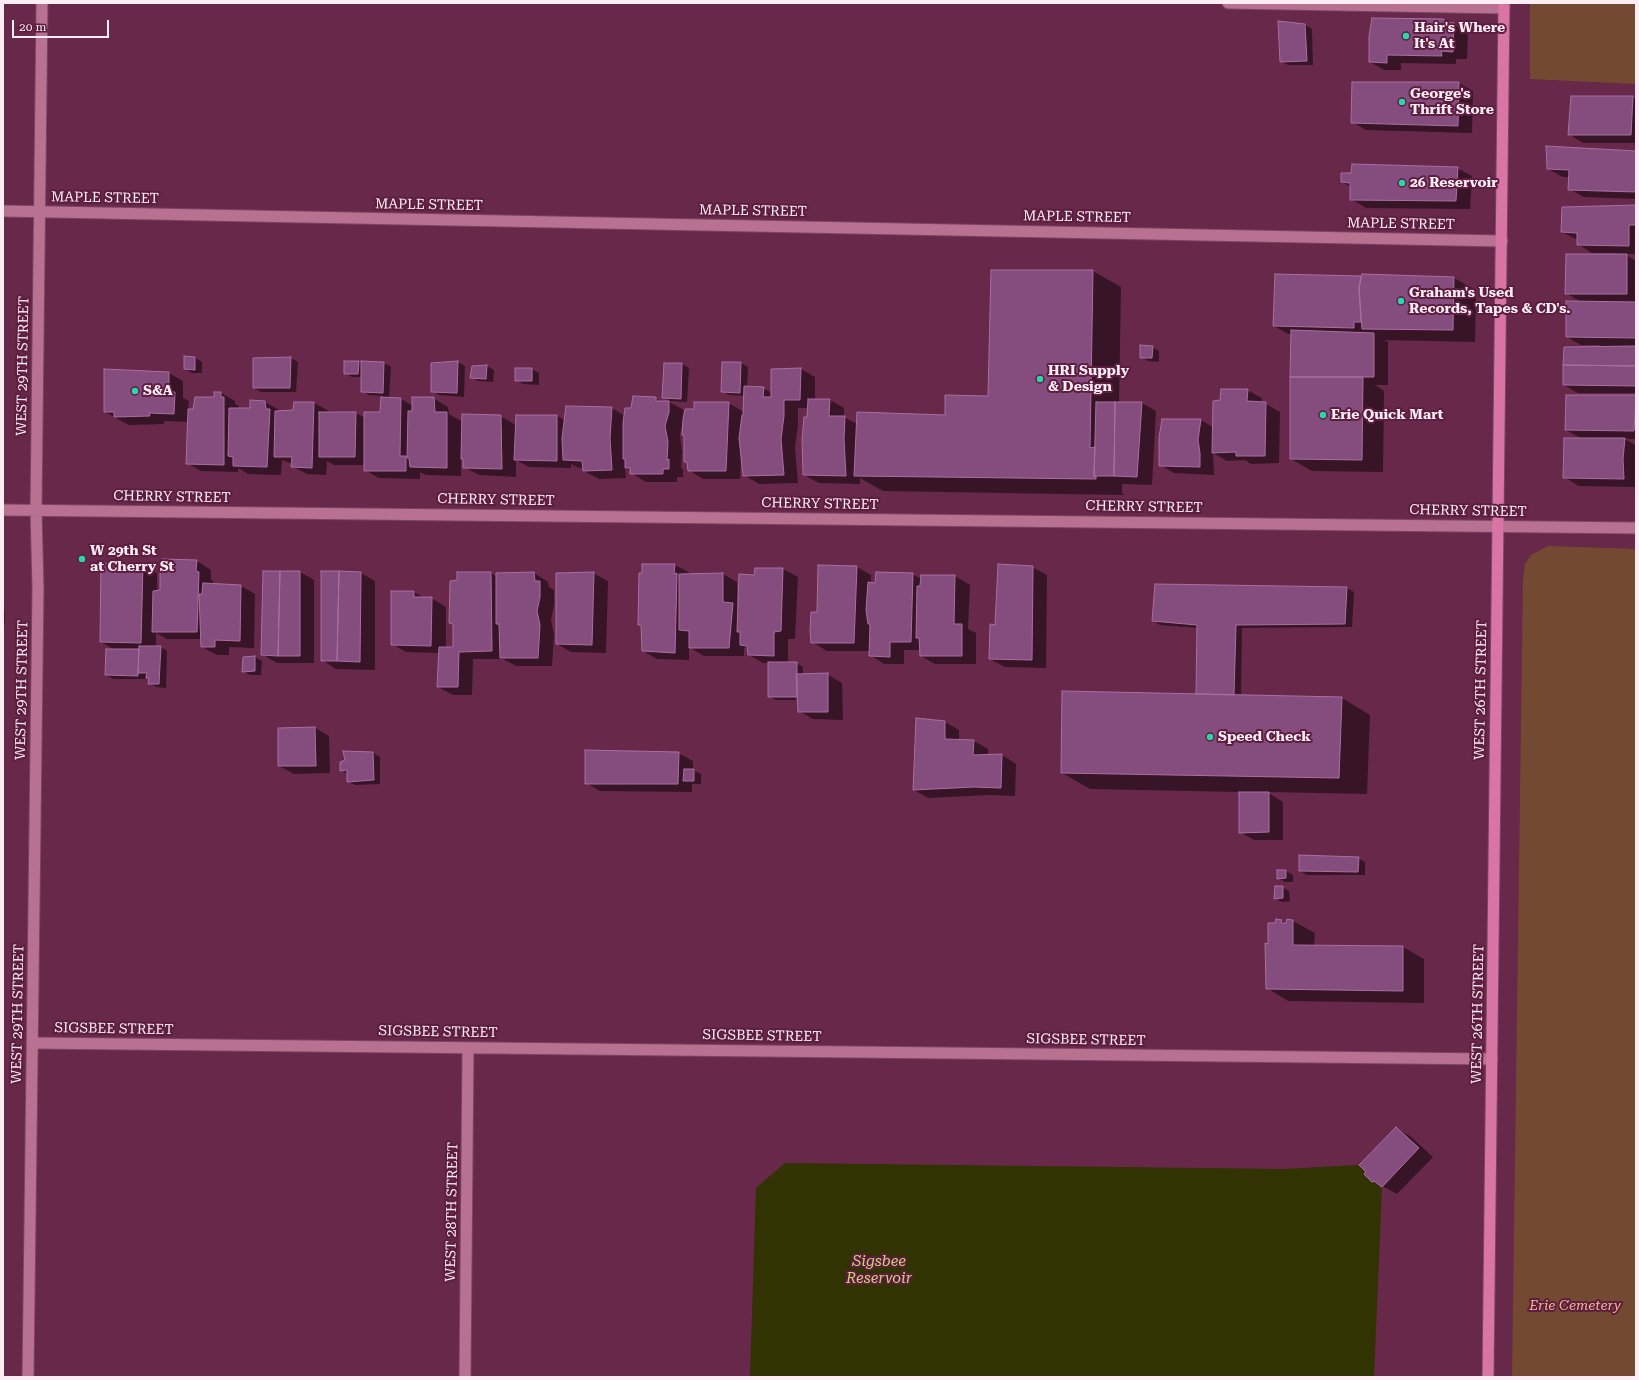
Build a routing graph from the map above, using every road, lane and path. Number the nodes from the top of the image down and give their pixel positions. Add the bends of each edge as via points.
1 (42, 3) edge
2 (1228, 3) edge
3 (1504, 6) edge
4 (3, 211) edge
5 (40, 212) junction
6 (1502, 241) junction
7 (3, 510) edge
8 (36, 510) junction
9 (1498, 527) junction
10 (1636, 528) edge
11 (33, 1043) junction
12 (468, 1048) junction
13 (1492, 1059) junction
14 (28, 1377) edge
15 (465, 1377) edge
16 (1488, 1377) edge

1 - 5 street, WEST 29TH STREET
2 - 3 street
3 - 6 main road, WEST 26TH STREET
4 - 5 street, MAPLE STREET
5 - 6 street, MAPLE STREET
5 - 8 street, WEST 29TH STREET
6 - 9 main road, WEST 26TH STREET
7 - 8 street, CHERRY STREET
8 - 9 street, CHERRY STREET
8 - 11 street, WEST 29TH STREET via 38,588
9 - 10 street, CHERRY STREET
9 - 13 main road, WEST 26TH STREET
11 - 12 street, SIGSBEE STREET
11 - 14 street, WEST 29TH STREET
12 - 13 street, SIGSBEE STREET
12 - 15 street, WEST 28TH STREET
13 - 16 main road, WEST 26TH STREET

